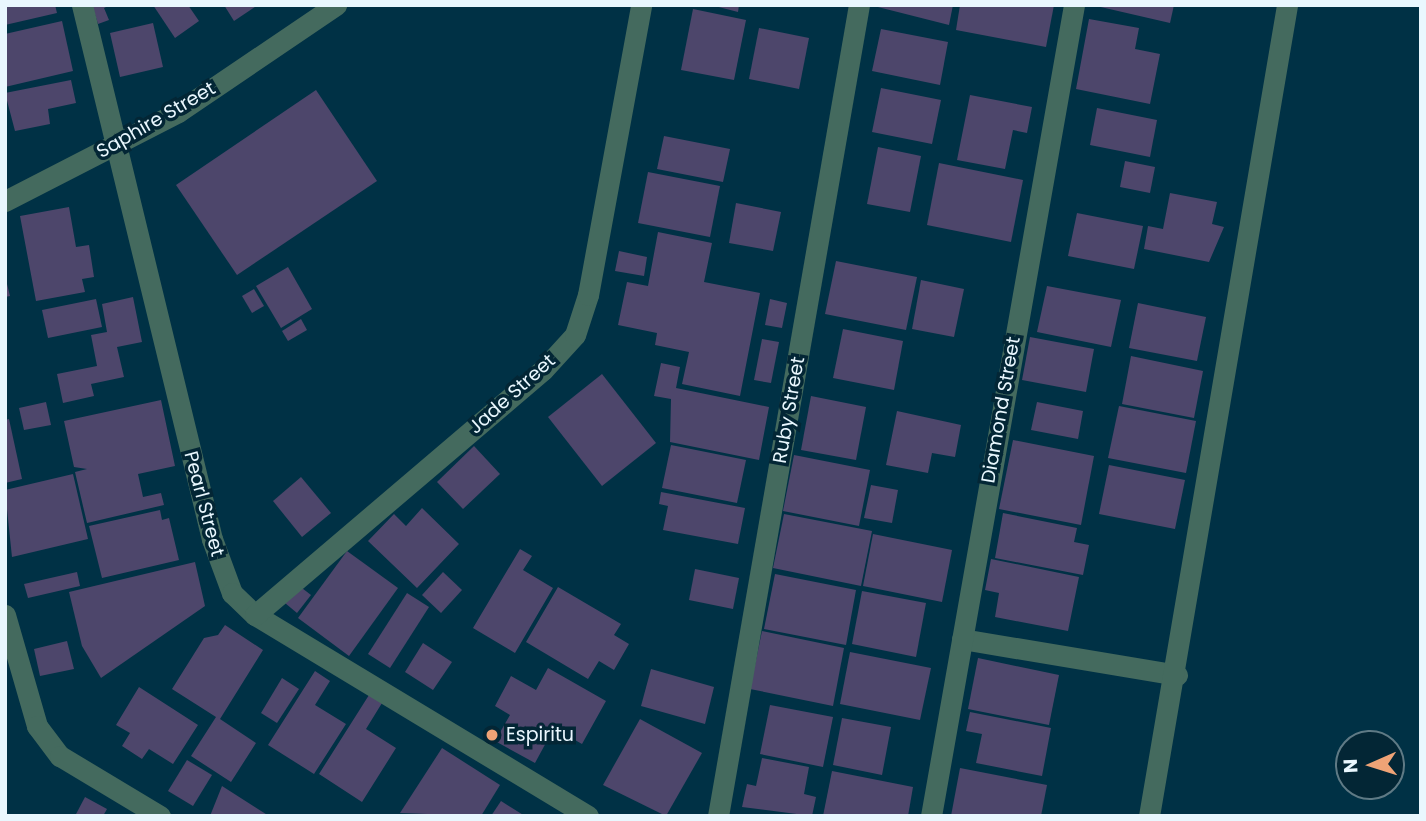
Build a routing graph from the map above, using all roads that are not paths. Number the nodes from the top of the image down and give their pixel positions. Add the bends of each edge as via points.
1 (82, 5) edge
2 (336, 5) edge
3 (641, 5) edge
4 (859, 5) edge
5 (1074, 5) edge
6 (1287, 5) edge
7 (114, 145) junction
8 (5, 201) edge
9 (5, 615) edge
10 (255, 615) junction
11 (962, 639) junction
12 (1177, 675) junction
13 (160, 816) edge
14 (588, 816) edge
15 (718, 816) edge
16 (931, 816) edge
17 (1149, 816) edge

1 - 7 street, Pearl Street
2 - 7 street, Saphire Street via 178,111
3 - 10 street, Jade Street via 588,295 575,335 543,370
4 - 15 street, Ruby Street
5 - 11 street, Diamond Street
6 - 12 street
7 - 8 street, Saphire Street
7 - 10 street, Pearl Street via 215,548 232,593
9 - 13 street via 37,726 60,756
10 - 14 street, Pearl Street
11 - 12 street
11 - 16 street, Diamond Street
12 - 17 street

